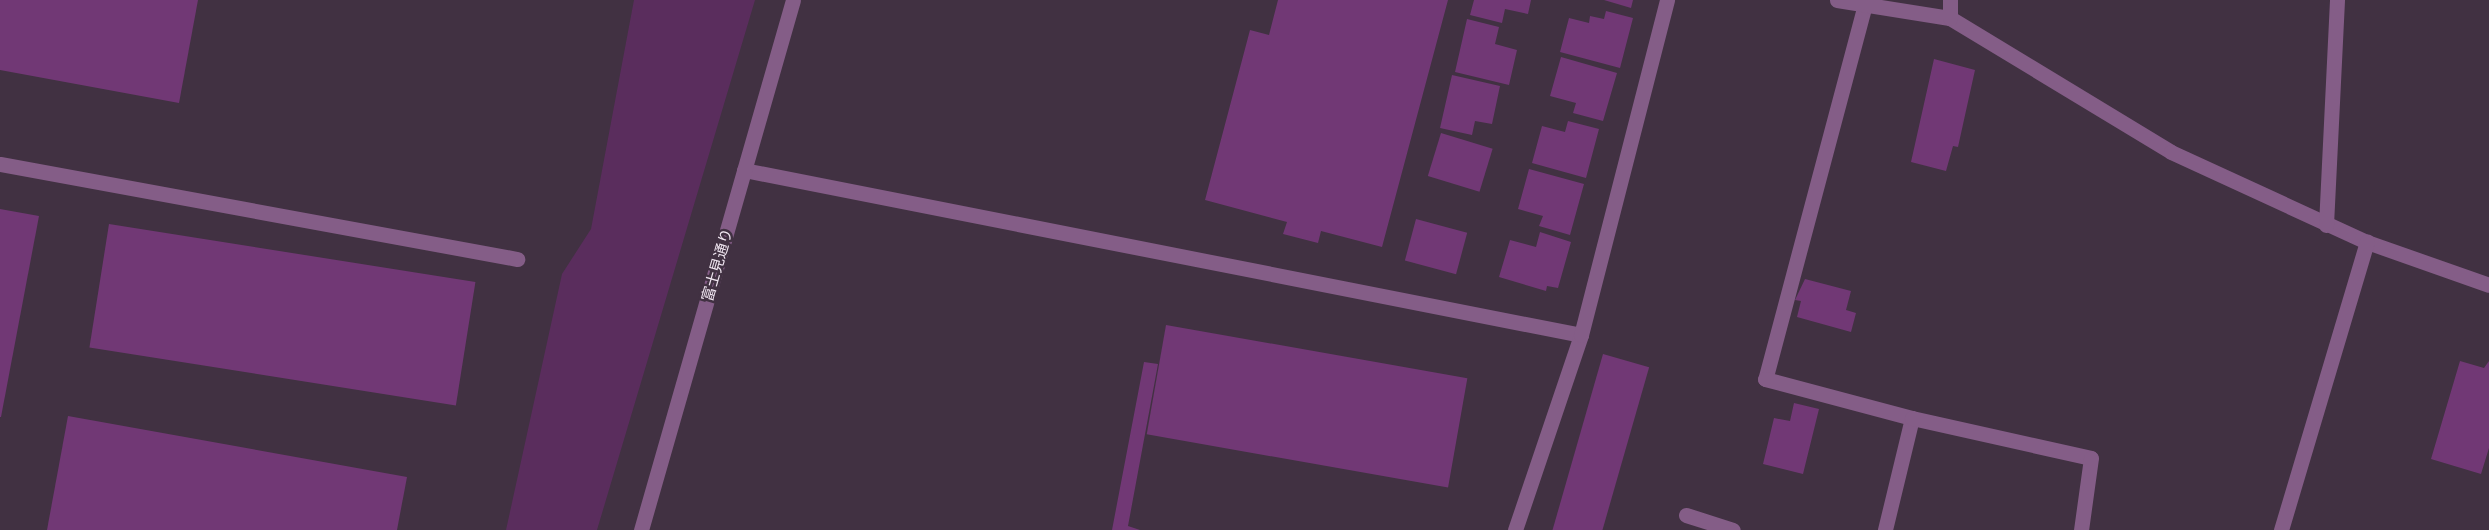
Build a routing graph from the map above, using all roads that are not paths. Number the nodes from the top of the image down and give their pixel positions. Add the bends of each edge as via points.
1 (793, 0) edge
2 (1668, 0) edge
3 (1836, 0) edge
4 (1950, 0) edge
5 (2337, 0) edge
6 (1864, 8) junction
7 (1950, 18) junction
8 (0, 164) edge
9 (744, 170) junction
10 (2326, 225) junction
11 (2367, 242) junction
12 (517, 259) dead end
13 (2489, 285) edge
14 (1581, 335) junction
15 (1912, 418) junction
16 (1686, 515) dead end
17 (641, 530) edge
18 (1515, 530) edge
19 (1733, 530) edge
20 (1885, 530) edge
21 (2081, 530) edge
22 (2281, 530) edge

1 - 9 street, 富士見通り
2 - 14 street
3 - 6 street
4 - 7 street
5 - 10 street
6 - 7 street
6 - 15 street via 1765,379
7 - 10 street via 2171,152
8 - 12 street
9 - 14 street
9 - 17 street, 富士見通り
10 - 11 street
11 - 13 street
11 - 22 street
14 - 18 street
15 - 20 street
15 - 21 street via 2091,458
16 - 19 street

